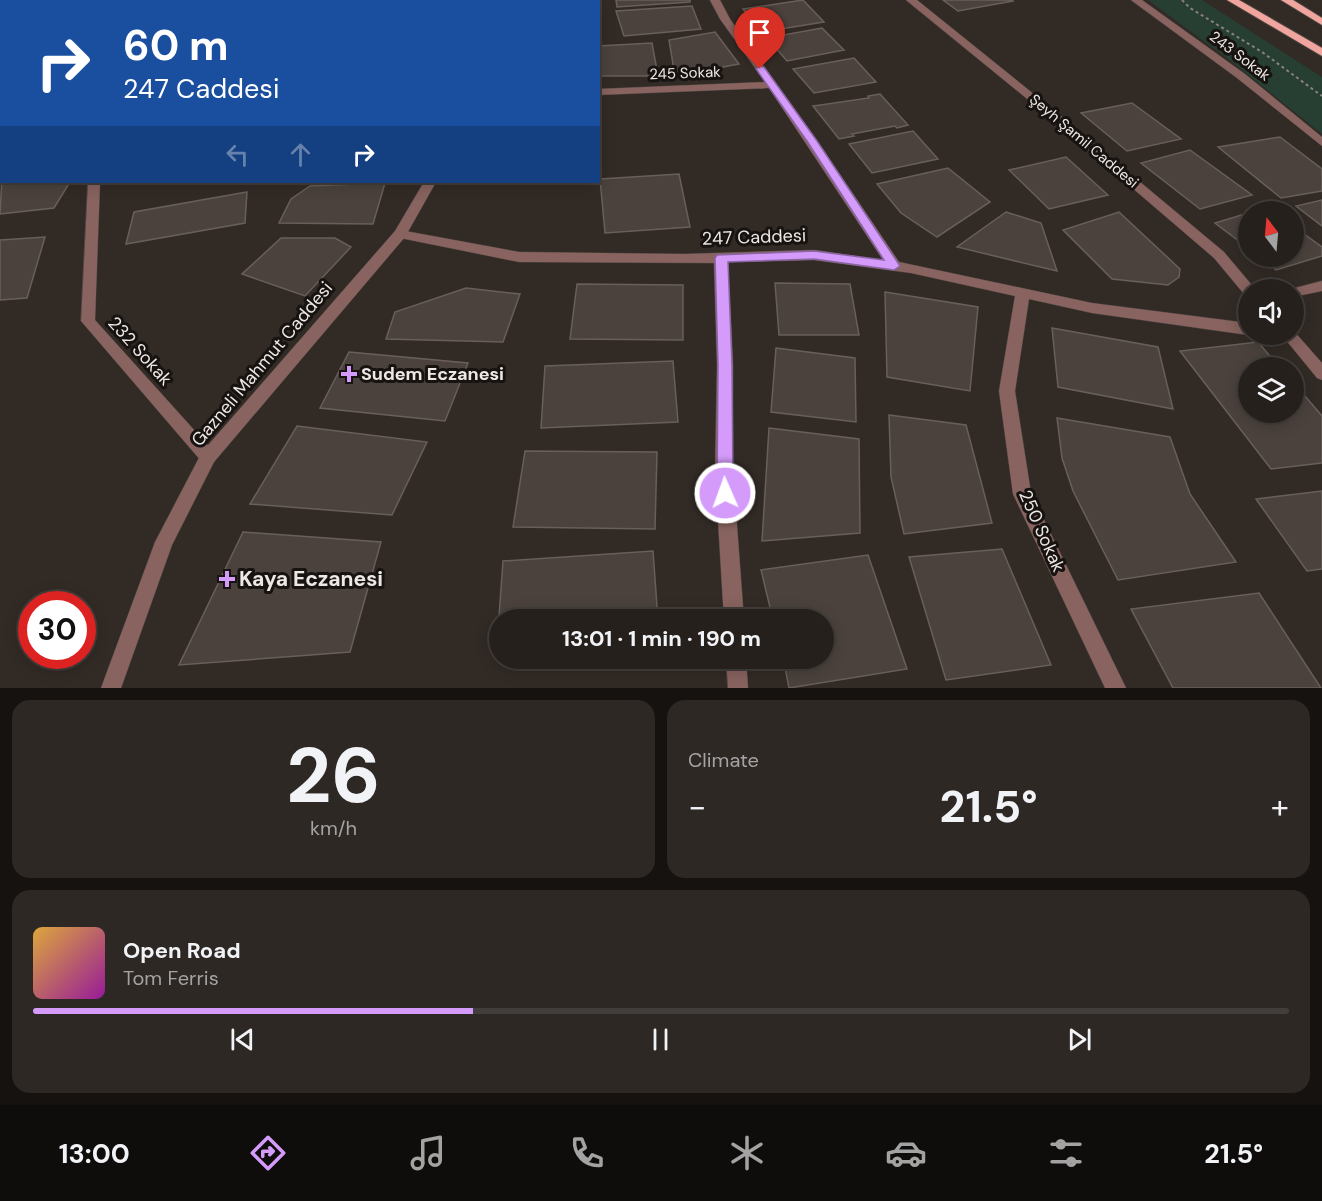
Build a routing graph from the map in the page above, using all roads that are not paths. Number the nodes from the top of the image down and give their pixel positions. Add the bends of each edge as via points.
1 (715, 0) edge
2 (911, 0) edge
3 (1136, 0) edge
4 (1232, 0) edge
5 (1286, 0) edge
6 (1322, 22) edge
7 (1322, 53) edge
8 (772, 85) junction
9 (600, 92) edge
10 (1322, 142) edge
11 (94, 183) edge
12 (429, 183) edge
13 (400, 234) junction
14 (721, 258) junction
15 (894, 266) junction
16 (1240, 279) edge
17 (1322, 286) edge
18 (1304, 290) edge
19 (1023, 293) junction
20 (1238, 328) edge
21 (1297, 345) edge
22 (1322, 374) edge
23 (208, 457) junction
24 (733, 609) edge
25 (737, 669) edge
26 (111, 688) edge
27 (738, 688) edge
28 (1116, 688) edge

1 - 8 street
2 - 16 street, Şeyh Şamil Caddesi via 1219,255
3 - 10 street, 243 Sokak via 1241,76
4 - 7 highway
5 - 6 highway
8 - 9 street, 245 Sokak
8 - 15 street
11 - 23 street, 232 Sokak via 88,321
12 - 13 street, Gazneli Mahmut Caddesi
13 - 14 street, 247 Caddesi via 519,256
13 - 23 street, Gazneli Mahmut Caddesi
14 - 15 street, 247 Caddesi via 814,255
14 - 24 street via 724,471
15 - 19 street, 247 Caddesi
17 - 18 street
19 - 20 street, 247 Caddesi via 1092,308
19 - 28 street, 250 Sokak via 1007,391 1022,494
21 - 22 street
23 - 26 street, Gazneli Mahmut Caddesi via 164,542
25 - 27 street

